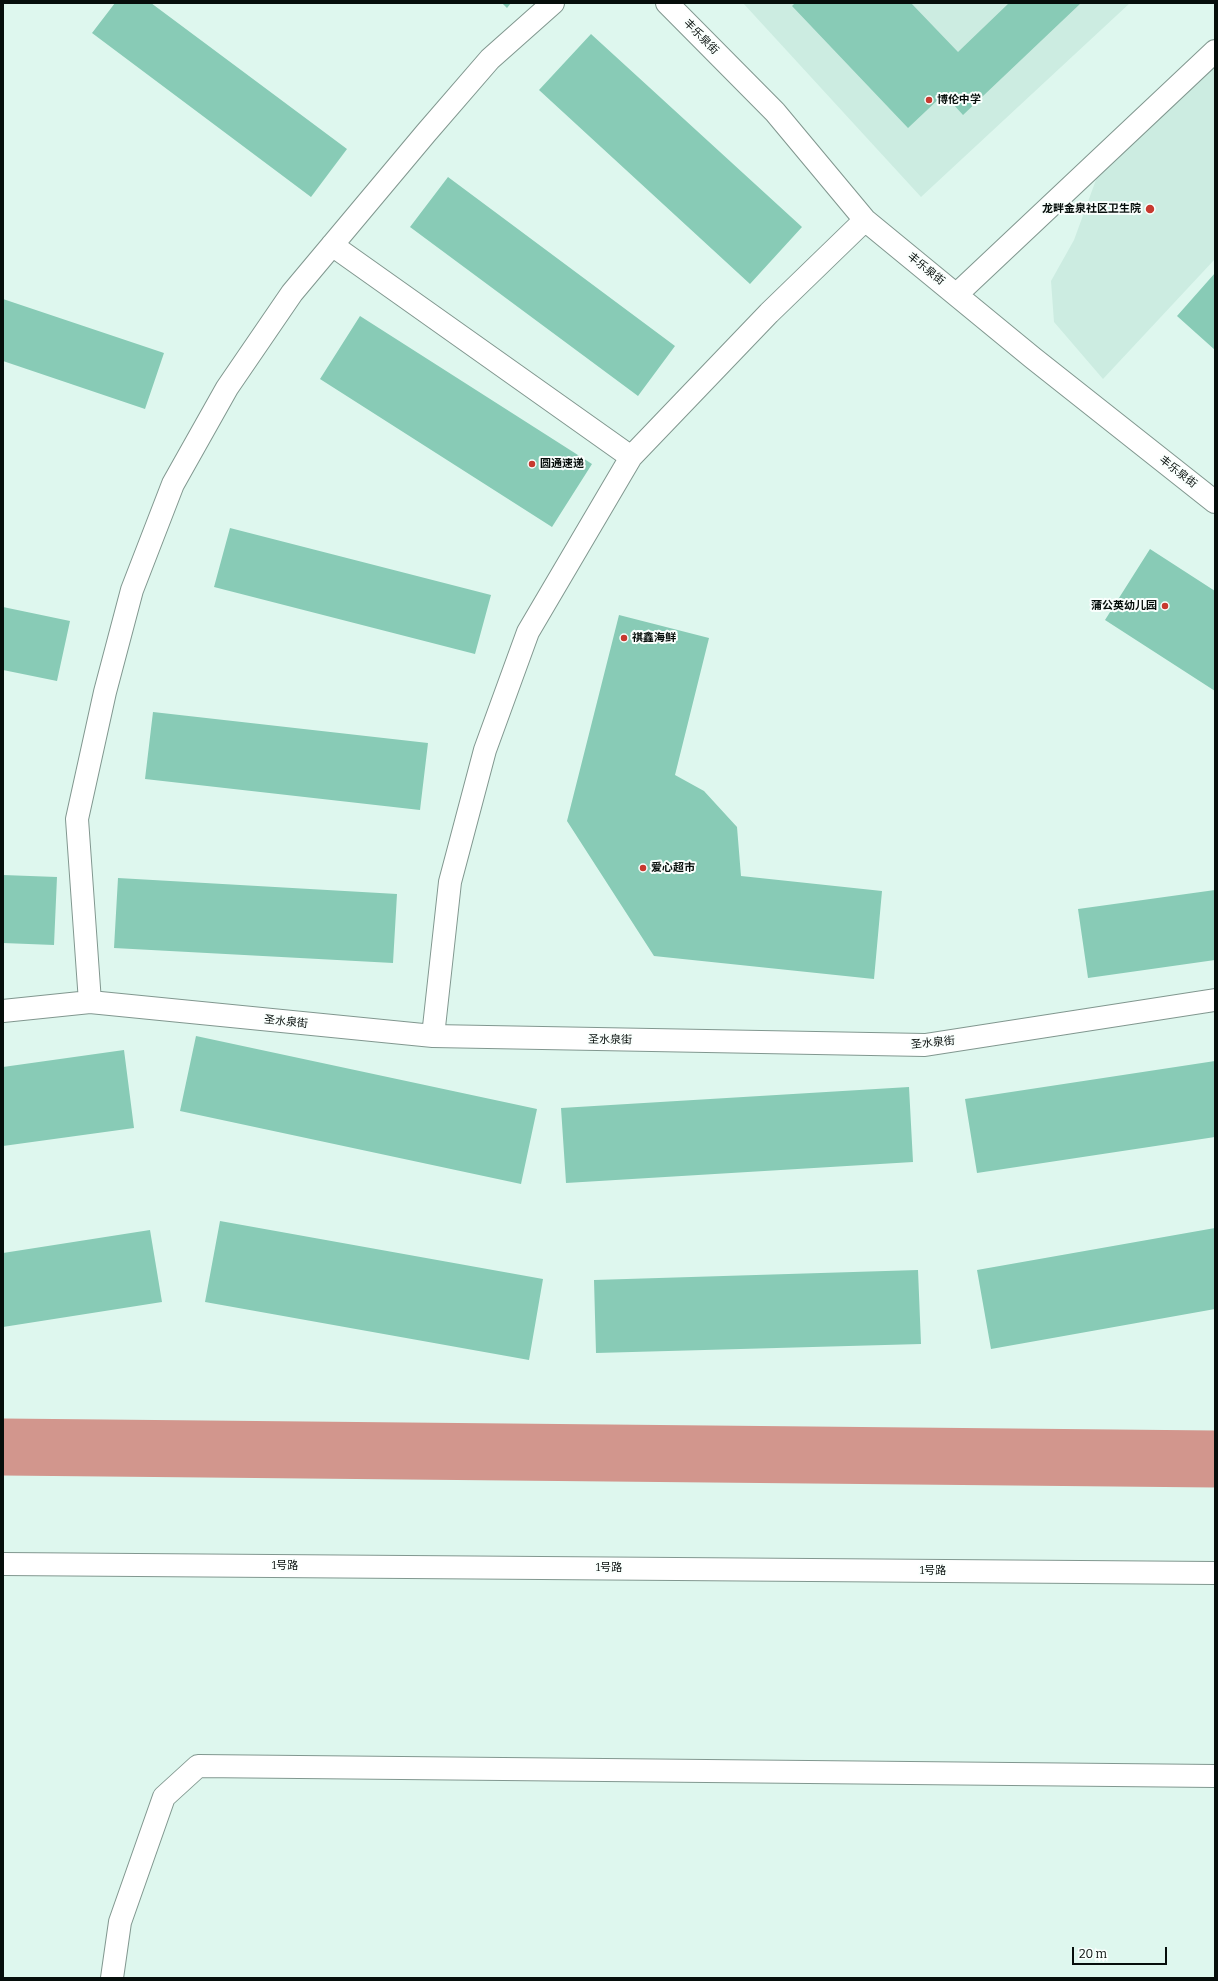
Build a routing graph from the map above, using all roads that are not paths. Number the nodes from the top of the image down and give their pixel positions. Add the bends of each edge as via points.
1 (553, 3) edge
2 (667, 3) edge
3 (1215, 51) edge
4 (865, 220) junction
5 (332, 245) junction
6 (957, 294) junction
7 (631, 457) junction
8 (1215, 502) edge
9 (1215, 1000) edge
10 (90, 1002) junction
11 (3, 1011) edge
12 (433, 1036) junction
13 (3, 1564) edge
14 (1215, 1572) edge
15 (1215, 1776) edge
16 (112, 1978) edge

1 - 5 street via 490,60
2 - 4 street, 丰乐泉街 via 775,112
3 - 6 street
4 - 6 street, 丰乐泉街
4 - 7 street via 769,313
5 - 7 street
5 - 10 street via 292,293 227,388 173,484 132,590 105,692 77,820
6 - 8 street, 丰乐泉街 via 1033,358
7 - 12 street via 528,632 485,750 450,882
9 - 12 street, 圣水泉街 via 925,1046
10 - 11 street, 圣水泉街
10 - 12 street, 圣水泉街
13 - 14 street, 1号路
15 - 16 street via 198,1766 164,1797 120,1922

